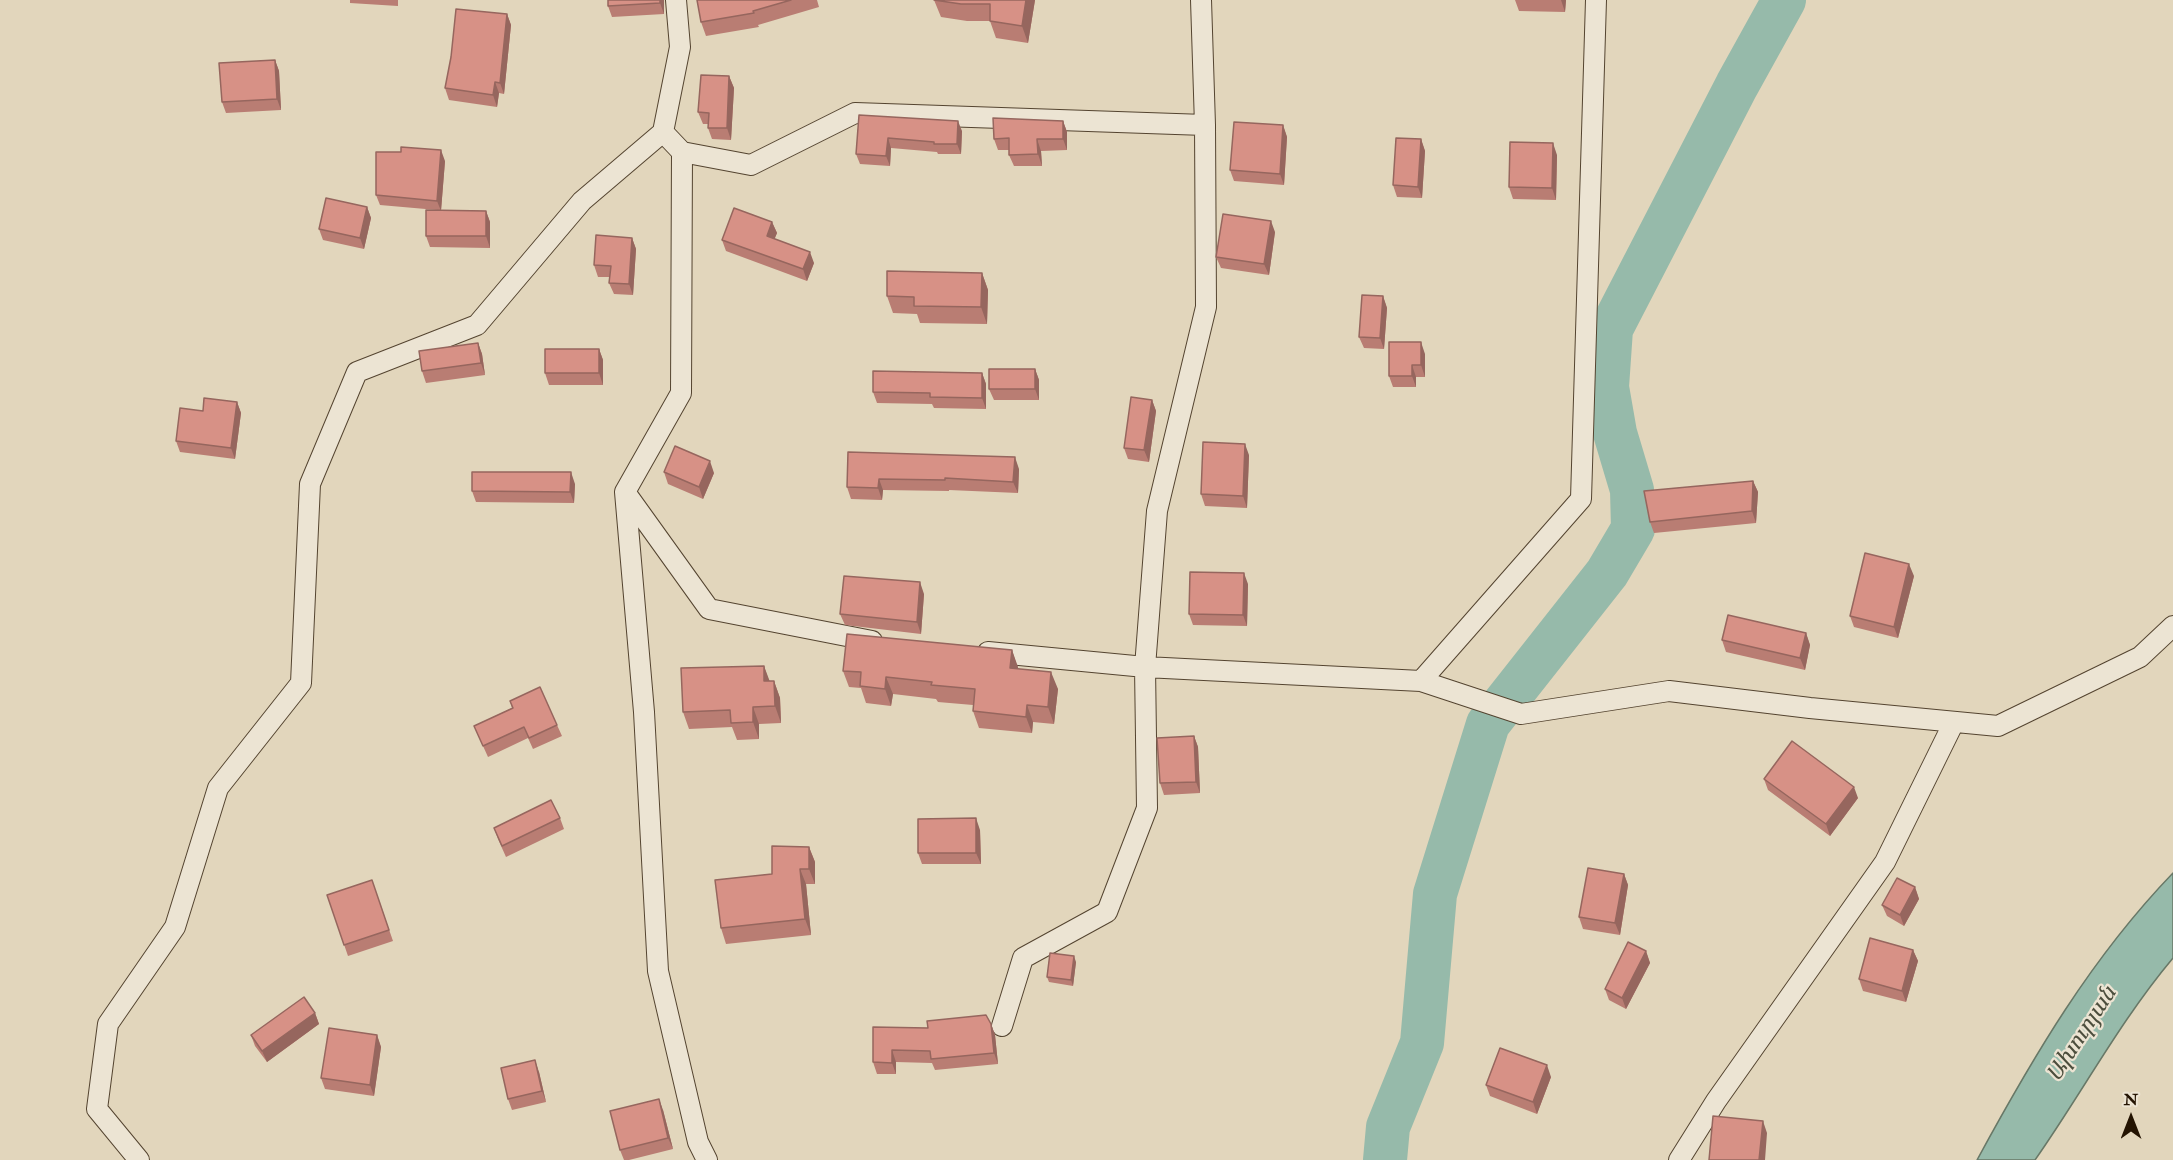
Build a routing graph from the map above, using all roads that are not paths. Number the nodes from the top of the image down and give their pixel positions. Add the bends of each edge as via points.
1 (676, 0) edge
2 (1201, 0) edge
3 (1596, 0) edge
4 (1206, 125) junction
5 (663, 132) junction
6 (682, 152) junction
7 (625, 492) junction
8 (2173, 626) edge
9 (892, 643) edge
10 (973, 651) edge
11 (1145, 667) junction
12 (1420, 681) junction
13 (1954, 722) junction
14 (1002, 1026) dead end
15 (139, 1160) edge
16 (707, 1160) edge
17 (1679, 1160) edge

1 - 5 street via 680,47
2 - 4 street
3 - 12 street via 1581,499
4 - 6 street via 855,113 751,165
4 - 11 street via 1206,307 1157,512
5 - 6 street
5 - 15 street via 582,201 477,325 357,372 310,484 301,683 218,788 175,927 108,1024 97,1109
6 - 7 street via 681,393
7 - 9 street via 710,609 858,640
7 - 16 street via 644,712 658,971 698,1143
8 - 13 street via 2140,657 1998,726
10 - 11 street
11 - 12 street
11 - 14 street via 1147,808 1107,912 1023,958
12 - 13 street via 1521,714 1669,691
13 - 17 street via 1885,862 1716,1101

